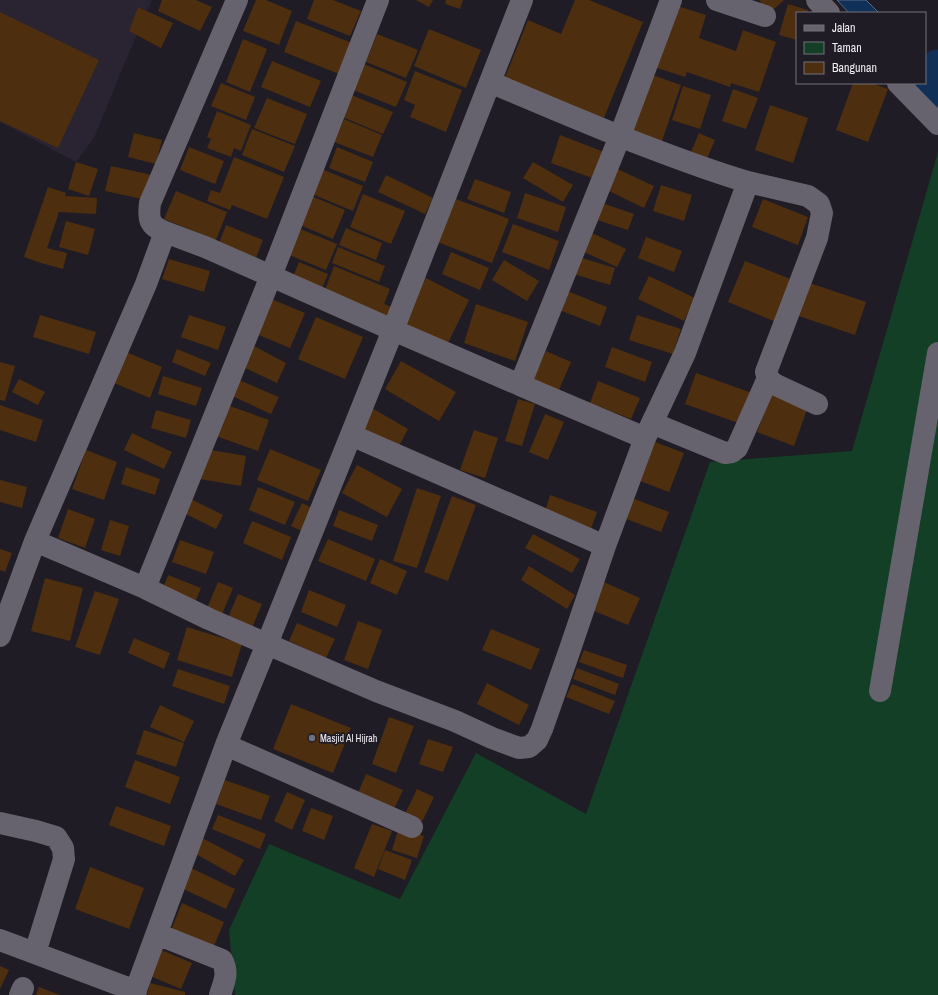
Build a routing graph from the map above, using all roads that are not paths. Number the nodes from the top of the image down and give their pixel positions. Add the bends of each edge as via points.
1 (236, 0) edge
2 (378, 0) edge
3 (522, 0) edge
4 (671, 0) edge
5 (717, 0) edge
6 (817, 0) edge
7 (828, 12) edge
8 (765, 16) dead end
9 (490, 82) junction
10 (899, 84) edge
11 (938, 124) edge
12 (620, 136) junction
13 (748, 182) junction
14 (165, 232) junction
15 (272, 276) junction
16 (393, 330) junction
17 (938, 354) edge
18 (768, 378) junction
19 (520, 385) junction
20 (817, 404) dead end
21 (648, 430) junction
22 (351, 435) junction
23 (35, 541) junction
24 (605, 546) junction
25 (145, 588) junction
26 (0, 636) edge
27 (267, 644) junction
28 (880, 691) dead end
29 (226, 745) junction
30 (0, 823) edge
31 (412, 827) dead end
32 (157, 934) junction
33 (0, 940) edge
34 (35, 953) junction
35 (135, 993) edge
36 (220, 995) edge

1 - 14 street via 150,203 148,215 152,224
2 - 15 street
3 - 9 street
4 - 12 street
5 - 8 street
6 - 7 street
9 - 12 street
9 - 16 street
10 - 11 street
12 - 13 street
12 - 19 street
13 - 18 street via 808,196 819,204 822,214 818,238 766,372
13 - 21 street via 685,353
14 - 15 street
14 - 23 street via 146,284
15 - 16 street
15 - 25 street
16 - 19 street
16 - 22 street
17 - 28 street
18 - 20 street via 774,384
18 - 21 street via 737,448 732,452 725,453
19 - 21 street
21 - 24 street
22 - 24 street
22 - 27 street
23 - 25 street
23 - 26 street
24 - 27 street via 542,729 537,740 529,747 519,748 492,738 455,721 376,692
25 - 27 street
27 - 29 street
29 - 31 street
29 - 32 street
30 - 34 street via 56,837 63,848 64,859
32 - 35 street
32 - 36 street via 222,960 226,971
33 - 34 street
34 - 35 street

